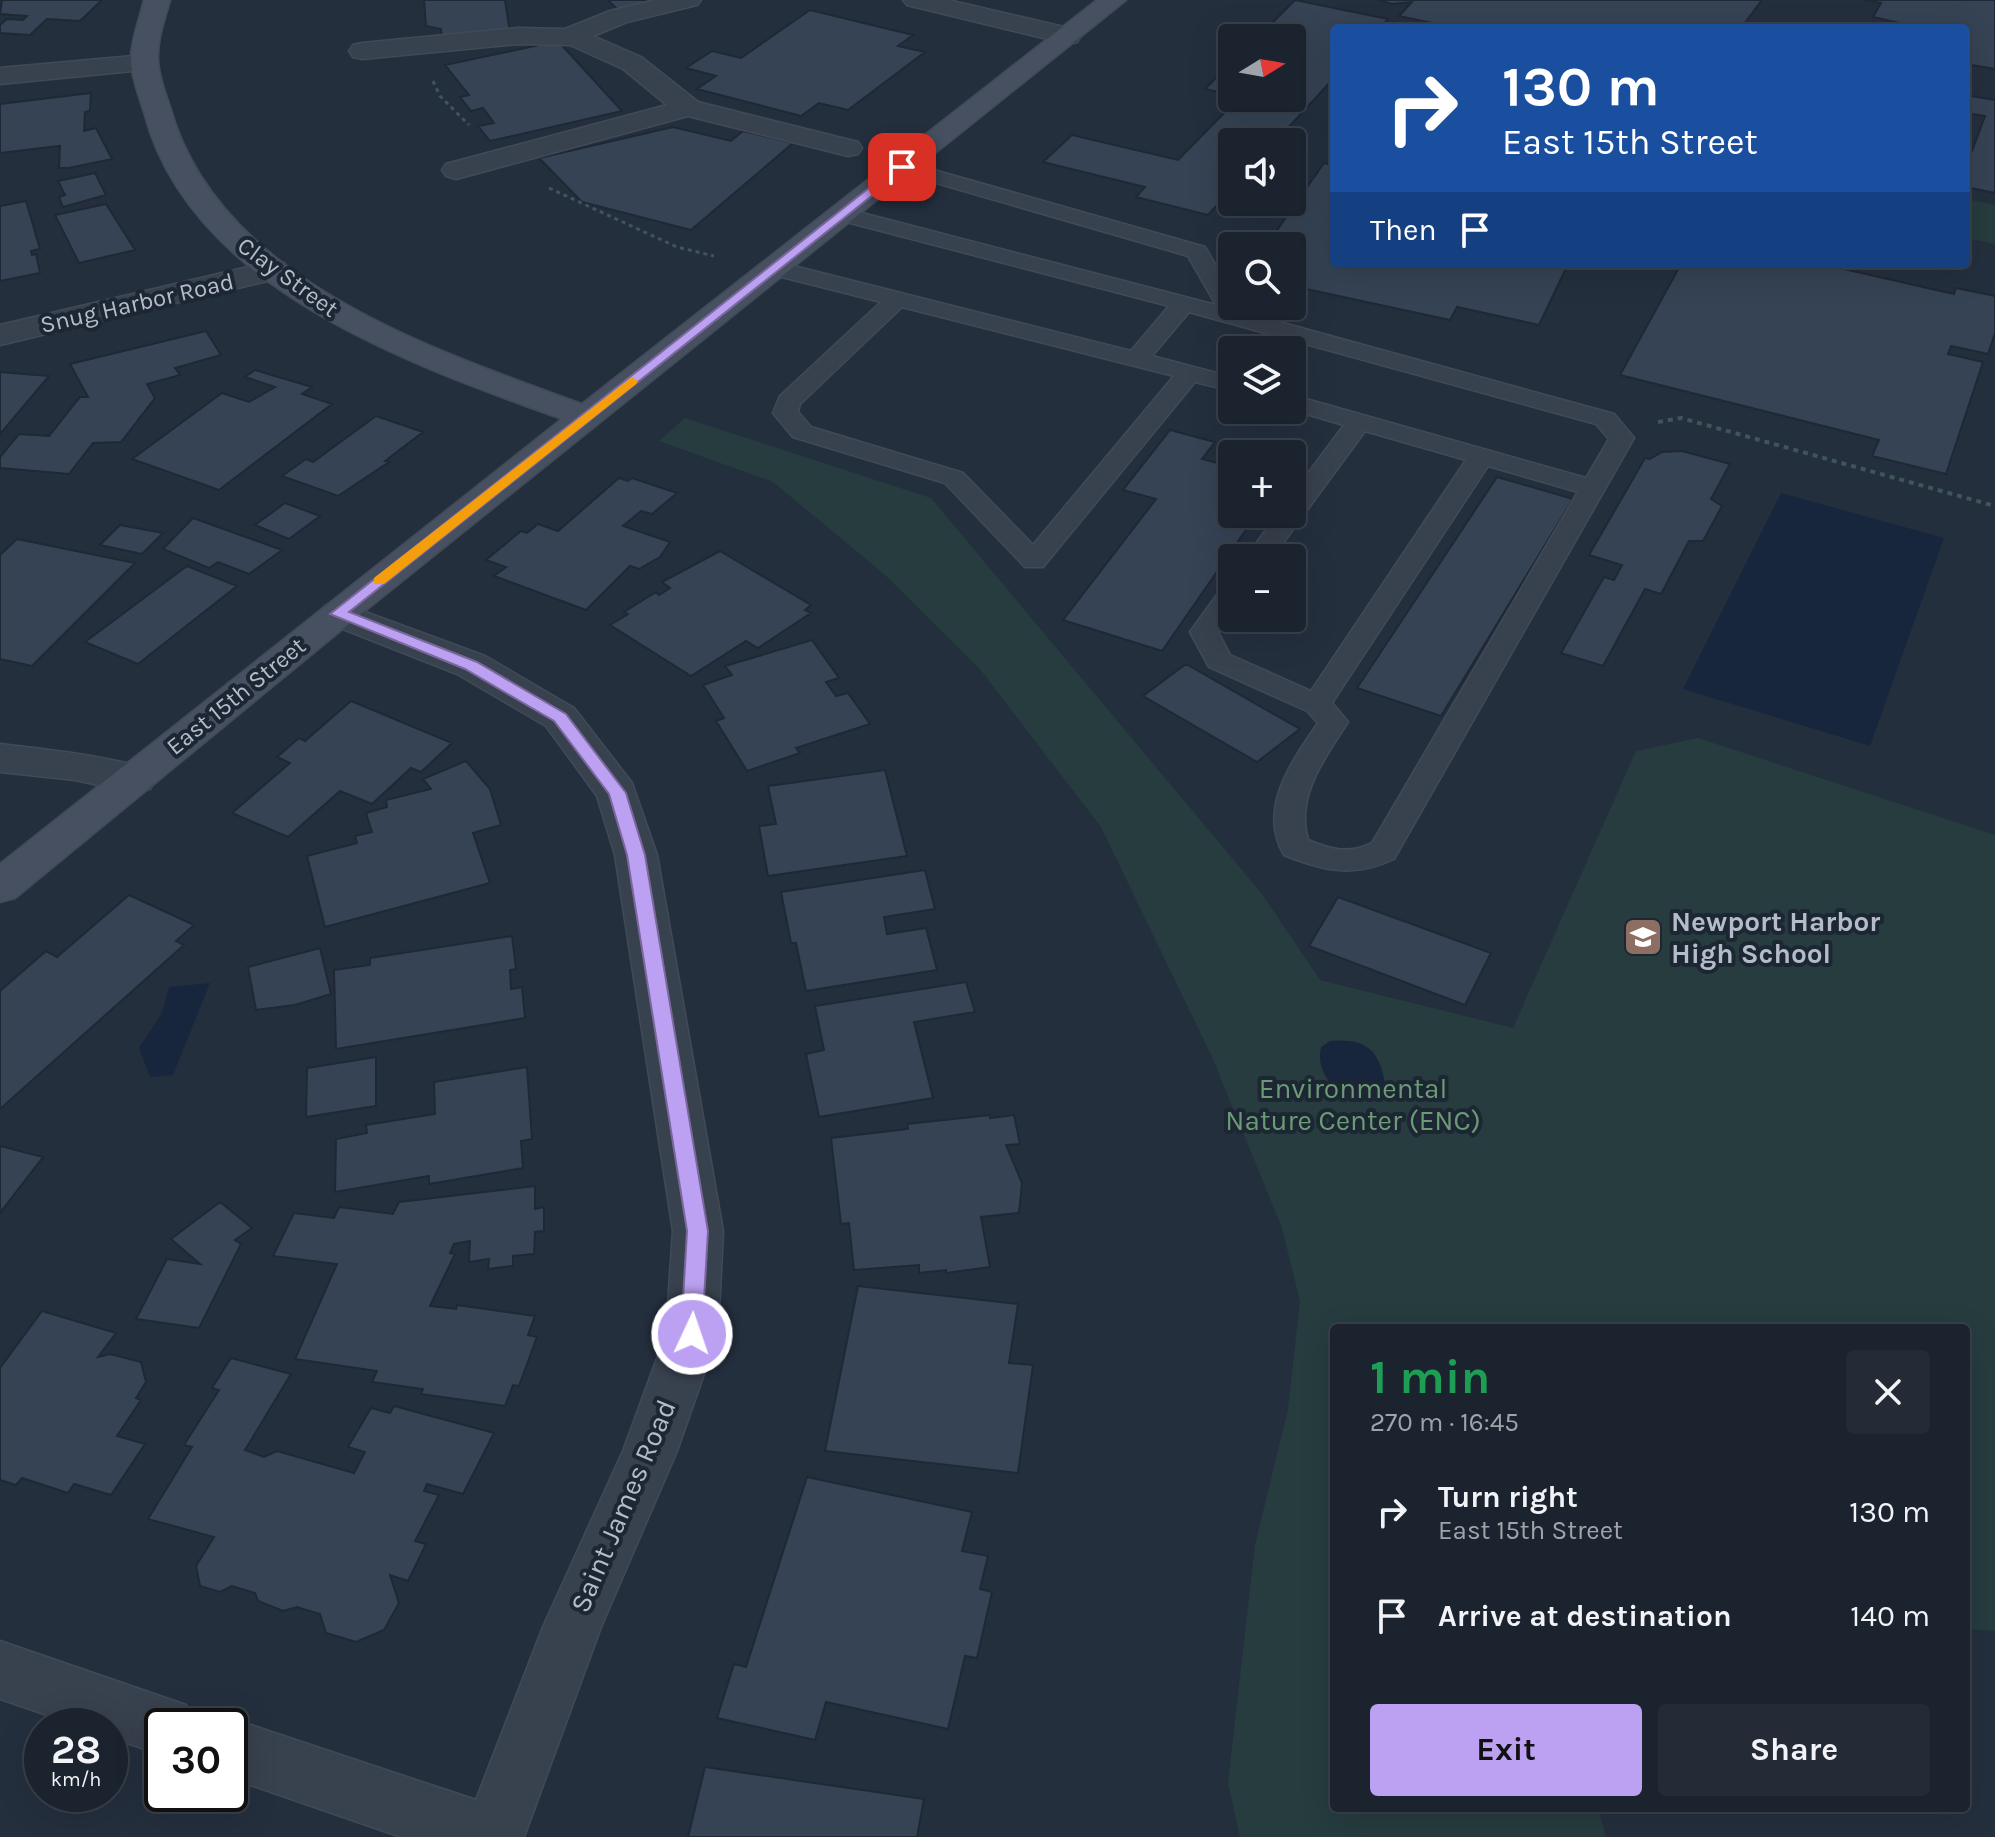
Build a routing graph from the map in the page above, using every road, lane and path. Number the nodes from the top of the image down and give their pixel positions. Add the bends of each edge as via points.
1 (157, 0) edge
2 (688, 0) edge
3 (916, 0) edge
4 (1113, 0) edge
5 (1068, 36) junction
6 (568, 37) junction
7 (362, 51) dead end
8 (144, 63) junction
9 (0, 76) edge
10 (688, 108) junction
11 (848, 148) dead end
12 (902, 167) junction
13 (456, 170) dead end
14 (843, 214) junction
15 (774, 268) junction
16 (273, 270) junction
17 (1218, 289) edge
18 (897, 299) junction
19 (1184, 303) junction
20 (1218, 313) edge
21 (1245, 320) edge
22 (0, 335) edge
23 (1137, 359) junction
24 (1190, 372) junction
25 (1218, 380) edge
26 (1306, 406) edge
27 (587, 417) junction
28 (1359, 422) junction
29 (1614, 429) junction
30 (1481, 457) junction
31 (1593, 488) junction
32 (1306, 493) edge
33 (1995, 506) edge
34 (1218, 613) edge
35 (338, 614) junction
36 (1317, 704) junction
37 (0, 758) edge
38 (135, 779) junction
39 (0, 887) edge
40 (0, 1670) edge
41 (144, 1719) edge
42 (248, 1754) edge
43 (493, 1837) edge

1 - 8 street, Clay Street
2 - 6 street via 619,16
3 - 5 street
4 - 5 street, East 15th Street
5 - 12 street, East 15th Street
6 - 7 street via 518,36
6 - 10 street via 632,63
8 - 9 street
8 - 16 street, Clay Street via 159,127 185,177 217,223
10 - 11 street
10 - 13 street
12 - 14 street, East 15th Street
12 - 17 lane via 1197,252
14 - 15 street, East 15th Street
14 - 19 lane
15 - 18 lane
15 - 27 street, East 15th Street
16 - 22 street, Snug Harbor Road
16 - 27 street, Clay Street via 345,318 435,360
18 - 23 lane
18 - 24 lane via 789,401 785,413 802,432 954,478 1034,561
19 - 20 lane
19 - 23 lane
21 - 29 lane via 1605,419
23 - 24 lane
24 - 25 lane
26 - 28 lane
27 - 35 street, East 15th Street
28 - 30 lane
28 - 32 lane
29 - 31 lane via 1622,438
29 - 33 path via 1681,418
30 - 31 lane
30 - 36 lane
31 - 36 lane via 1383,851 1361,863 1329,861 1295,847 1289,833 1295,779 1333,722
34 - 36 lane via 1204,632 1219,661
35 - 38 street, East 15th Street
35 - 43 street, Saint James Road via 471,665 560,717 617,793 636,855 698,1231 692,1334
37 - 38 street
38 - 39 street, East 15th Street
40 - 41 street
42 - 43 street

